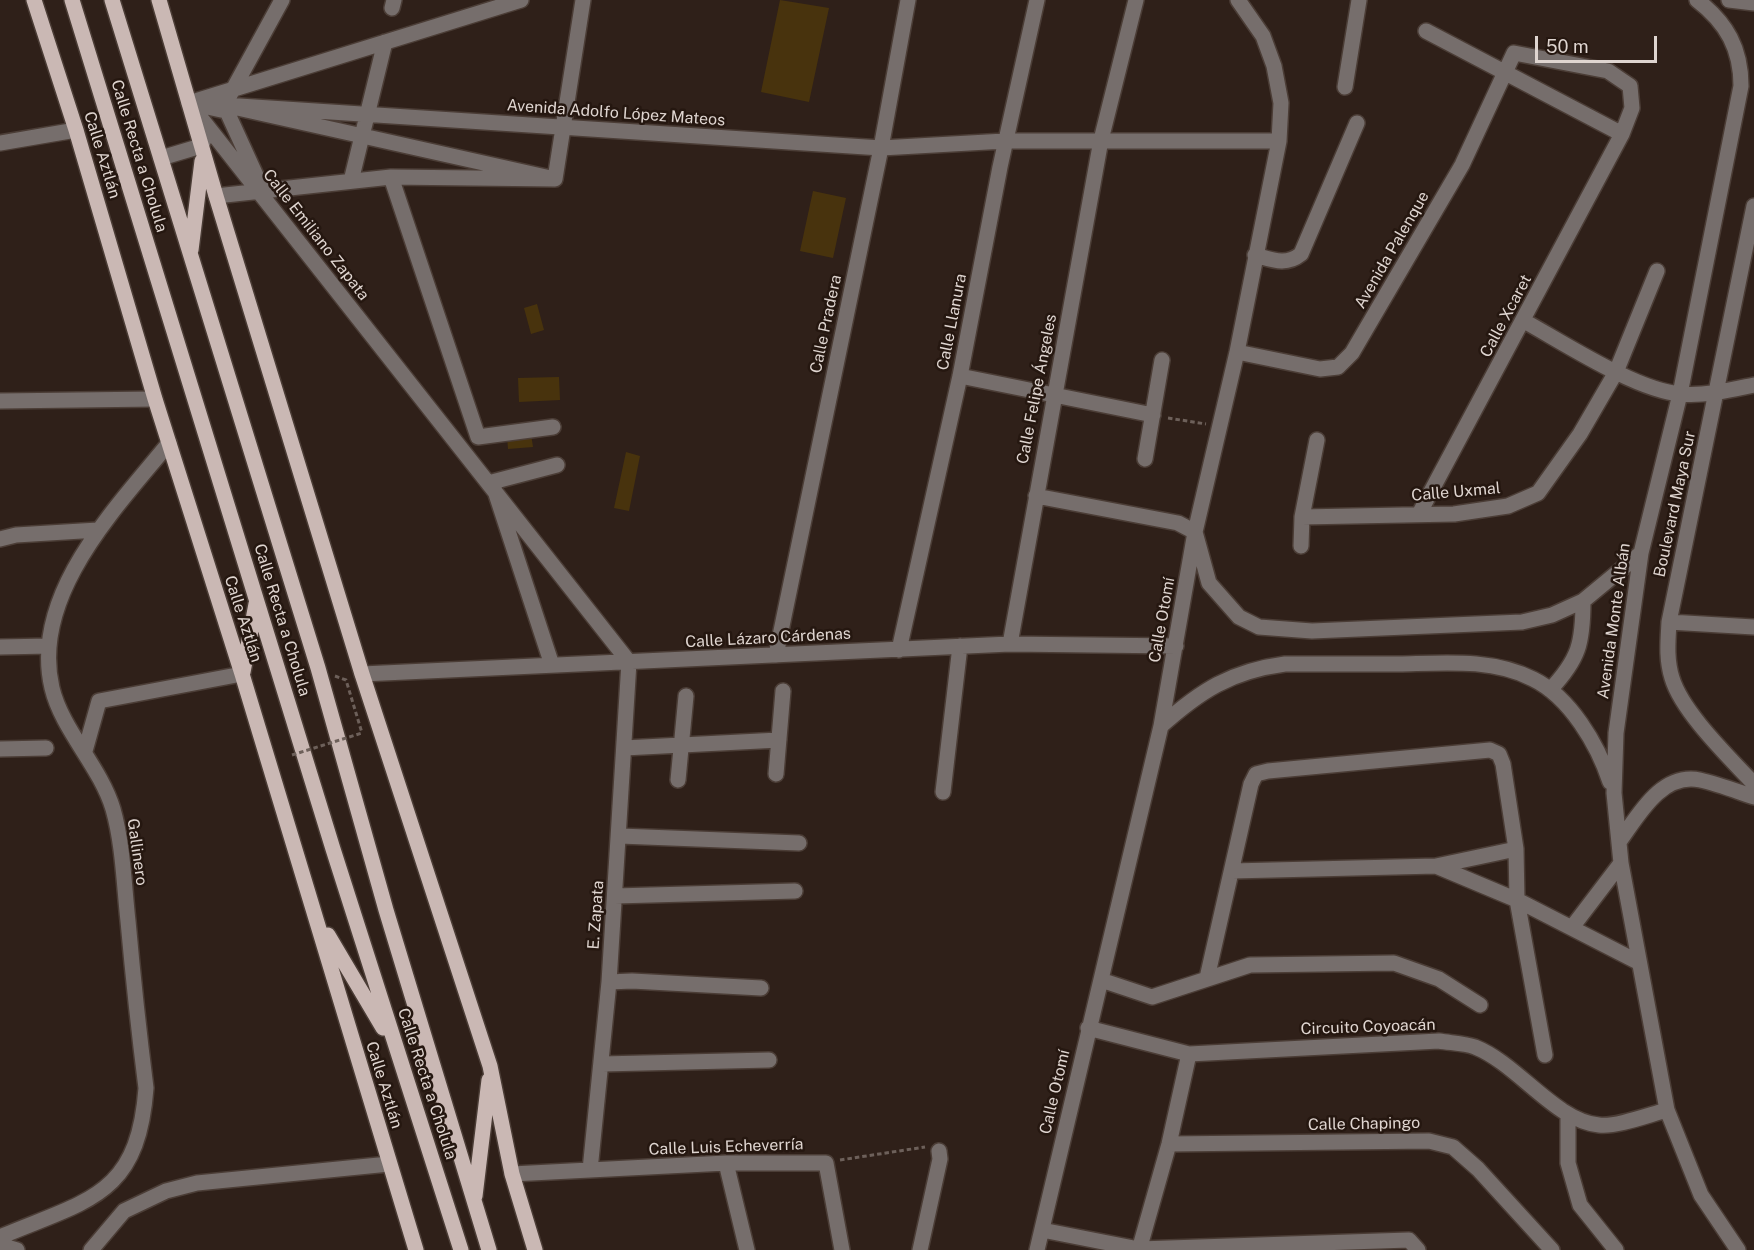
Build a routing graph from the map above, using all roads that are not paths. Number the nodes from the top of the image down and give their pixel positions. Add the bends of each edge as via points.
1 (34, 0) edge
2 (72, 0) edge
3 (112, 0) edge
4 (159, 0) edge
5 (282, 0) edge
6 (520, 0) edge
7 (583, 0) edge
8 (908, 0) edge
9 (1037, 0) edge
10 (1136, 0) edge
11 (1238, 0) edge
12 (1359, 0) edge
13 (1697, 0) edge
14 (1729, 0) edge
15 (1754, 3) edge
16 (1426, 31) dead end
17 (386, 42) junction
18 (1514, 54) joint
19 (1506, 73) junction
20 (1345, 87) dead end
21 (233, 90) junction
22 (189, 103) junction
23 (223, 108) junction
24 (367, 115) junction
25 (1358, 123) dead end
26 (563, 128) junction
27 (76, 130) junction
28 (210, 130) junction
29 (1622, 134) junction
30 (362, 136) junction
31 (1101, 140) junction
32 (1005, 141) junction
33 (1280, 141) junction
34 (0, 143) edge
35 (881, 148) junction
36 (202, 149) junction
37 (160, 158) junction
38 (391, 177) junction
39 (555, 179) junction
40 (351, 181) junction
41 (260, 190) junction
42 (216, 196) junction
43 (1754, 206) edge
44 (1255, 255) junction
45 (191, 256) junction
46 (1657, 271) dead end
47 (1524, 321) junction
48 (1237, 352) junction
49 (1162, 360) dead end
50 (1616, 372) junction
51 (960, 376) junction
52 (1754, 385) edge
53 (1716, 393) junction
54 (1680, 394) junction
55 (1055, 397) junction
56 (155, 399) junction
57 (0, 400) edge
58 (1153, 415) junction
59 (553, 427) dead end
60 (1317, 440) dead end
61 (169, 443) junction
62 (1145, 459) dead end
63 (557, 465) dead end
64 (494, 487) junction
65 (1036, 496) junction
66 (1419, 514) junction
67 (1302, 517) junction
68 (98, 530) junction
69 (1195, 532) junction
70 (0, 539) edge
71 (1301, 546) dead end
72 (1641, 553) junction
73 (257, 601) junction
74 (1583, 601) junction
75 (1669, 622) junction
76 (1754, 627) edge
77 (1010, 644) junction
78 (49, 646) junction
79 (960, 646) junction
80 (1176, 646) junction
81 (0, 647) edge
82 (899, 650) junction
83 (776, 655) junction
84 (630, 662) junction
85 (552, 665) junction
86 (242, 674) junction
87 (363, 674) junction
88 (1550, 690) junction
89 (783, 692) dead end
90 (686, 696) dead end
91 (1161, 726) junction
92 (779, 740) junction
93 (681, 746) junction
94 (45, 748) dead end
95 (624, 748) junction
96 (0, 749) edge
97 (85, 751) junction
98 (776, 774) dead end
99 (678, 780) dead end
100 (1754, 784) edge
101 (943, 792) dead end
102 (1614, 793) junction
103 (1754, 797) edge
104 (620, 836) junction
105 (1619, 842) junction
106 (799, 843) dead end
107 (1516, 849) junction
108 (1620, 863) junction
109 (1436, 866) junction
110 (1232, 871) junction
111 (795, 891) dead end
112 (615, 896) junction
113 (1518, 900) junction
114 (315, 914) junction
115 (1573, 926) junction
116 (1638, 962) junction
117 (1207, 978) junction
118 (1101, 980) junction
119 (609, 982) junction
120 (761, 988) dead end
121 (1480, 1005) dead end
122 (1088, 1028) junction
123 (397, 1050) junction
124 (1189, 1054) junction
125 (1545, 1055) dead end
126 (769, 1060) dead end
127 (602, 1064) junction
128 (490, 1066) junction
129 (1667, 1110) junction
130 (1568, 1114) junction
131 (1169, 1144) junction
132 (939, 1151) road end
133 (726, 1163) junction
134 (389, 1164) junction
135 (590, 1170) junction
136 (512, 1174) junction
137 (475, 1202) junction
138 (1042, 1230) junction
139 (0, 1237) edge
140 (0, 1245) edge
141 (1139, 1249) edge
142 (17, 1250) edge
143 (91, 1250) edge
144 (416, 1250) edge
145 (459, 1250) edge
146 (489, 1250) edge
147 (535, 1250) edge
148 (747, 1250) edge
149 (843, 1250) edge
150 (920, 1250) edge
151 (1037, 1250) edge
152 (1418, 1250) edge
153 (1552, 1250) edge
154 (1616, 1250) edge
155 (1738, 1250) edge

1 - 27 main road, Calle Aztlán
2 - 73 main road, Calle Recta a Cholula
3 - 37 main road, Calle Recta a Cholula
4 - 22 main road
5 - 21 street
6 - 17 street
7 - 26 street
8 - 35 street, Calle Pradera
9 - 32 street, Calle Llanura
10 - 31 street, Calle Felipe Ángeles
11 - 33 street, Calle Otomí via 1263,36 1274,66 1281,103
12 - 20 street
13 - 54 street, Avenida Monte Albán via 1718,18 1734,42 1741,65 1741,86
14 - 15 street
16 - 19 street
17 - 21 street
17 - 24 street
18 - 19 street, Avenida Palenque
18 - 29 street, Calle Xcaret via 1608,71 1618,77 1630,87 1633,101
19 - 29 street
19 - 48 street, Avenida Palenque via 1462,165 1352,353 1338,367 1320,369
21 - 22 street
21 - 23 street
22 - 23 street, Avenida Adolfo López Mateos
22 - 28 street, Calle Emiliano Zapata
22 - 36 main road
23 - 24 street, Avenida Adolfo López Mateos
23 - 28 street
23 - 30 street, Avenida Adolfo López Mateos
23 - 41 street
24 - 26 street, Avenida Adolfo López Mateos
24 - 30 street
25 - 44 street via 1301,254 1282,262
26 - 35 street, Avenida Adolfo López Mateos
26 - 39 street
27 - 34 street
27 - 56 main road, Calle Aztlán
28 - 36 street
28 - 41 street, Calle Emiliano Zapata
29 - 47 street, Calle Xcaret
30 - 39 street, Avenida Adolfo López Mateos
30 - 40 street
31 - 32 street, Avenida Adolfo López Mateos
31 - 33 street, Avenida Adolfo López Mateos
31 - 55 street, Calle Felipe Ángeles
32 - 35 street, Avenida Adolfo López Mateos
32 - 51 street, Calle Llanura
33 - 44 street, Calle Otomí
35 - 83 street, Calle Pradera
36 - 37 street
36 - 42 main road
36 - 45 main road
37 - 45 main road, Calle Recta a Cholula
38 - 39 street
38 - 40 street
38 - 59 street via 478,437
40 - 41 street
41 - 42 street
41 - 64 street, Calle Emiliano Zapata
42 - 87 main road
43 - 53 street, Boulevard Maya Sur
44 - 48 street, Calle Otomí
45 - 137 main road, Calle Recta a Cholula via 318,668 386,910
46 - 50 street, Calle Uxmal
47 - 50 street
47 - 66 street, Calle Xcaret
48 - 69 street, Calle Otomí
49 - 58 street
50 - 54 street
50 - 66 street, Calle Uxmal via 1580,434 1538,493 1508,506 1454,514
51 - 55 street
51 - 82 street, Calle Llanura
52 - 53 street
53 - 54 street
53 - 75 street, Boulevard Maya Sur
54 - 72 street, Avenida Monte Albán
55 - 58 street
55 - 65 street, Calle Felipe Ángeles
56 - 57 street
56 - 61 main road, Calle Aztlán
58 - 62 street
60 - 67 street
61 - 68 street, Gallinero
61 - 86 main road, Calle Aztlán
63 - 64 street
64 - 84 street, Calle Emiliano Zapata
64 - 85 street
65 - 69 street via 1178,523
65 - 77 street, Calle Felipe Ángeles
66 - 67 street, Calle Uxmal
67 - 71 street
68 - 70 street
68 - 78 street, Gallinero via 62,588
69 - 74 street via 1209,583 1239,617 1260,627 1312,631 1522,622 1552,615
69 - 80 street, Calle Otomí
72 - 74 street
72 - 102 street, Avenida Monte Albán via 1616,733
73 - 86 main road
73 - 123 main road, Calle Recta a Cholula
74 - 88 street via 1582,640 1577,656
75 - 76 street
75 - 100 street, Boulevard Maya Sur via 1667,657 1679,696
77 - 79 street, Calle Lázaro Cárdenas
77 - 80 street, Calle Lázaro Cárdenas
78 - 81 street
78 - 97 street, Gallinero via 51,687
79 - 82 street, Calle Lázaro Cárdenas
79 - 101 street
80 - 91 street, Calle Otomí
82 - 83 street, Calle Lázaro Cárdenas
83 - 84 street, Calle Lázaro Cárdenas
84 - 85 street, Calle Lázaro Cárdenas
84 - 95 street, E. Zapata
85 - 87 street, Calle Lázaro Cárdenas
86 - 97 street via 99,702
86 - 114 main road, Calle Aztlán
87 - 128 main road
88 - 91 street via 1524,676 1473,663 1285,664 1231,676 1189,701
88 - 102 street via 1585,727
89 - 92 street
90 - 93 street
91 - 118 street, Calle Otomí
92 - 93 street
92 - 98 street
93 - 95 street
93 - 99 street
94 - 96 street
95 - 104 street, E. Zapata
97 - 139 street, Gallinero via 113,808 146,1088 144,1118 134,1152 108,1186 92,1197
102 - 105 street, Avenida Monte Albán
103 - 105 street via 1698,779 1678,782 1650,800
104 - 106 street
104 - 112 street, E. Zapata
105 - 108 street, Avenida Monte Albán
107 - 109 street
107 - 110 street via 1500,754 1490,750 1256,774
107 - 113 street
108 - 115 street
108 - 116 street, Avenida Monte Albán
109 - 110 street
109 - 113 street
110 - 117 street
111 - 112 street
112 - 119 street, E. Zapata
113 - 115 street
113 - 125 street
114 - 123 main road
114 - 134 main road, Calle Aztlán
115 - 116 street
116 - 129 street, Avenida Monte Albán
117 - 118 street via 1152,997
117 - 121 street via 1250,965 1394,963 1438,979
118 - 122 street, Calle Otomí
119 - 120 street
119 - 127 street, E. Zapata
122 - 124 street, Circuito Coyoacán
122 - 138 street, Calle Otomí
123 - 145 main road, Calle Recta a Cholula
124 - 130 street, Circuito Coyoacán via 1439,1041 1474,1047 1506,1065
124 - 131 street
126 - 127 street
127 - 135 street, E. Zapata
128 - 136 main road
128 - 137 main road
129 - 130 street, Circuito Coyoacán via 1603,1125 1587,1124
129 - 155 street, Avenida Monte Albán via 1701,1195
130 - 154 street via 1568,1163 1580,1206
131 - 141 street
131 - 153 street, Calle Chapingo via 1429,1141 1453,1147
132 - 150 street
133 - 135 street, Calle Luis Echeverría
133 - 148 street
133 - 149 street, Calle Luis Echeverría via 826,1163
134 - 143 street via 197,1183 166,1191 124,1211
134 - 144 main road, Calle Aztlán
135 - 136 street, Calle Luis Echeverría
136 - 147 main road
137 - 146 main road, Calle Recta a Cholula
138 - 141 street
138 - 151 street, Calle Otomí
140 - 142 street
141 - 152 street via 1409,1239

